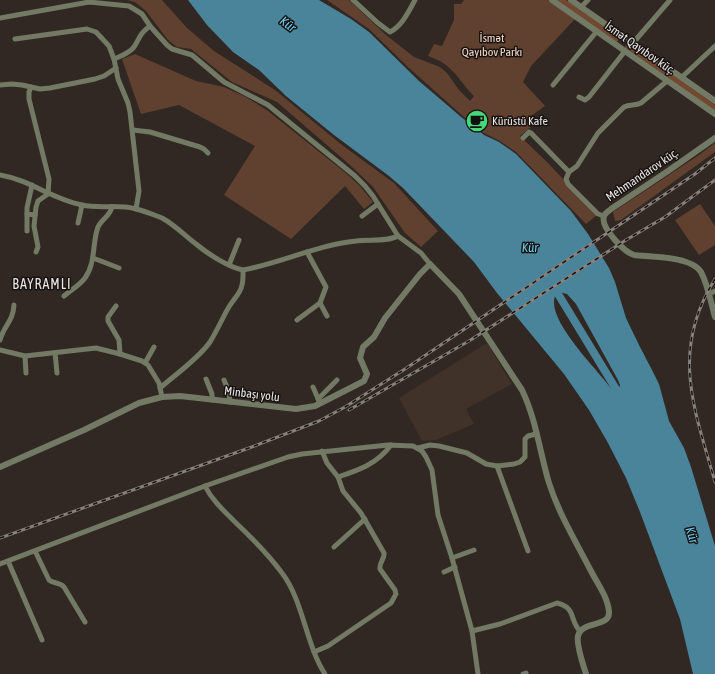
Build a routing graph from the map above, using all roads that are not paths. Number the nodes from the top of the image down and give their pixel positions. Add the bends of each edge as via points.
1 (353, 0) edge
2 (415, 0) edge
3 (552, 0) edge
4 (571, 0) edge
5 (588, 0) edge
6 (670, 0) edge
7 (581, 7) junction
8 (0, 18) edge
9 (150, 26) junction
10 (597, 31) junction
11 (15, 39) dead end
12 (630, 41) junction
13 (715, 46) edge
14 (623, 50) junction
15 (114, 59) junction
16 (116, 68) junction
17 (682, 77) junction
18 (667, 81) junction
19 (0, 85) edge
20 (553, 85) dead end
21 (31, 88) junction
22 (579, 97) dead end
23 (715, 101) edge
24 (715, 114) edge
25 (132, 130) junction
26 (524, 138) dead end
27 (715, 138) edge
28 (208, 153) dead end
29 (569, 172) junction
30 (0, 175) edge
31 (32, 185) junction
32 (48, 194) junction
33 (378, 204) junction
34 (82, 205) junction
35 (112, 207) junction
36 (136, 209) junction
37 (27, 214) junction
38 (35, 215) junction
39 (362, 216) dead end
40 (604, 216) junction
41 (78, 223) dead end
42 (27, 231) dead end
43 (398, 236) junction
44 (239, 240) dead end
45 (36, 252) dead end
46 (307, 252) junction
47 (92, 258) junction
48 (430, 264) junction
49 (229, 265) junction
50 (119, 268) dead end
51 (243, 270) junction
52 (715, 291) edge
53 (709, 294) junction
54 (64, 296) dead end
55 (320, 303) junction
56 (14, 305) dead end
57 (116, 306) dead end
58 (327, 316) dead end
59 (715, 317) edge
60 (297, 320) dead end
61 (0, 340) edge
62 (154, 347) dead end
63 (0, 350) edge
64 (55, 353) junction
65 (120, 354) junction
66 (25, 356) junction
67 (145, 363) junction
68 (26, 373) dead end
69 (57, 373) dead end
70 (206, 379) dead end
71 (224, 380) dead end
72 (337, 380) dead end
73 (314, 387) dead end
74 (160, 388) junction
75 (162, 397) junction
76 (212, 400) junction
77 (320, 401) junction
78 (230, 402) junction
79 (536, 434) junction
80 (391, 445) junction
81 (418, 448) junction
82 (322, 452) junction
83 (497, 466) junction
84 (0, 467) edge
85 (338, 477) junction
86 (206, 486) junction
87 (365, 519) junction
88 (334, 547) dead end
89 (474, 550) dead end
90 (35, 551) junction
91 (528, 551) dead end
92 (452, 558) junction
93 (8, 561) junction
94 (0, 564) edge
95 (455, 568) junction
96 (444, 572) dead end
97 (85, 622) dead end
98 (472, 631) junction
99 (580, 631) junction
100 (42, 640) dead end
101 (314, 652) junction
102 (325, 674) edge
103 (478, 674) edge
104 (586, 674) edge

1 - 2 street via 390,32 409,13
3 - 10 street, İsmət Qayıbov küç.
4 - 7 street, İsmət Qayıbov küç.
5 - 7 street
6 - 12 street
7 - 12 street, İsmət Qayıbov küç.
8 - 9 street via 89,2 129,6 142,14
9 - 15 street via 139,36 130,51
9 - 33 street via 166,45 192,55 224,82 268,105 355,176
10 - 14 street, İsmət Qayıbov küç.
10 - 20 street
11 - 15 street via 92,30 109,46
12 - 14 street
12 - 17 street, İsmət Qayıbov küç.
13 - 17 street
14 - 18 street, İsmət Qayıbov küç.
14 - 22 street via 589,98 585,100
15 - 16 street
16 - 21 street via 95,79 50,88
16 - 25 street via 128,103
17 - 23 street, İsmət Qayıbov küç.
18 - 24 street, İsmət Qayıbov küç.
18 - 29 street via 641,103 624,107 598,133 577,166
19 - 21 street via 22,84
21 - 32 street via 29,99 49,180
25 - 28 street via 150,132 200,146
25 - 36 street via 139,191
26 - 29 street via 531,133
27 - 40 street, Mehmandarov küç.
29 - 40 street via 566,180 568,184 598,214
30 - 31 street
31 - 32 street
31 - 37 street
32 - 34 street
32 - 38 street via 38,201
33 - 39 street
33 - 43 street
34 - 35 street
34 - 41 street
35 - 36 street
35 - 47 street via 98,227
36 - 49 street via 161,218 196,245
37 - 38 street
37 - 42 street
38 - 45 street via 34,226 38,247
40 - 53 street, Mehmandarov küç. via 605,224 613,238 625,251 634,255 678,260 694,265 701,272
43 - 46 street via 390,240 350,241
43 - 48 street via 421,253
44 - 49 street
46 - 51 street
46 - 55 street via 326,286
47 - 50 street
47 - 54 street via 86,277
48 - 77 street, Minbaşı yolu via 393,307 374,337 363,347 360,358 367,374 364,382
48 - 79 street via 459,294 516,380 529,407
49 - 51 street
51 - 74 street via 241,291 226,311 209,343
52 - 53 street
53 - 59 street
55 - 58 street
55 - 60 street
56 - 61 street via 12,319 4,328
57 - 65 street via 108,321 119,340
62 - 67 street
63 - 66 street
64 - 65 street via 96,348
64 - 66 street
64 - 69 street
65 - 67 street
66 - 68 street
67 - 74 street via 154,373
70 - 76 street
71 - 78 street
72 - 77 street
73 - 77 street
74 - 75 street
75 - 76 street, Minbaşı yolu via 180,396
75 - 84 street, Minbaşı yolu via 139,404
76 - 78 street, Minbaşı yolu
77 - 78 street, Minbaşı yolu via 308,408 296,410
79 - 83 street via 525,439 525,458 520,462
79 - 99 street via 554,498 607,604 608,618
80 - 81 street
80 - 82 street
80 - 85 street via 375,462
81 - 83 street via 430,444 439,446 467,453 486,464
81 - 92 street via 432,470 438,515
82 - 85 street
82 - 86 street via 288,457
83 - 91 street
85 - 87 street via 343,491
86 - 90 street
86 - 101 street via 214,500 283,574 294,595
87 - 88 street
87 - 101 street via 384,553 380,569 396,594 391,603 328,646
89 - 92 street
90 - 93 street
90 - 97 street via 49,580 64,587
92 - 95 street
93 - 94 street
93 - 100 street
95 - 96 street
95 - 98 street
98 - 99 street via 500,624 557,603 567,606
98 - 103 street
99 - 104 street via 578,641
101 - 102 street

